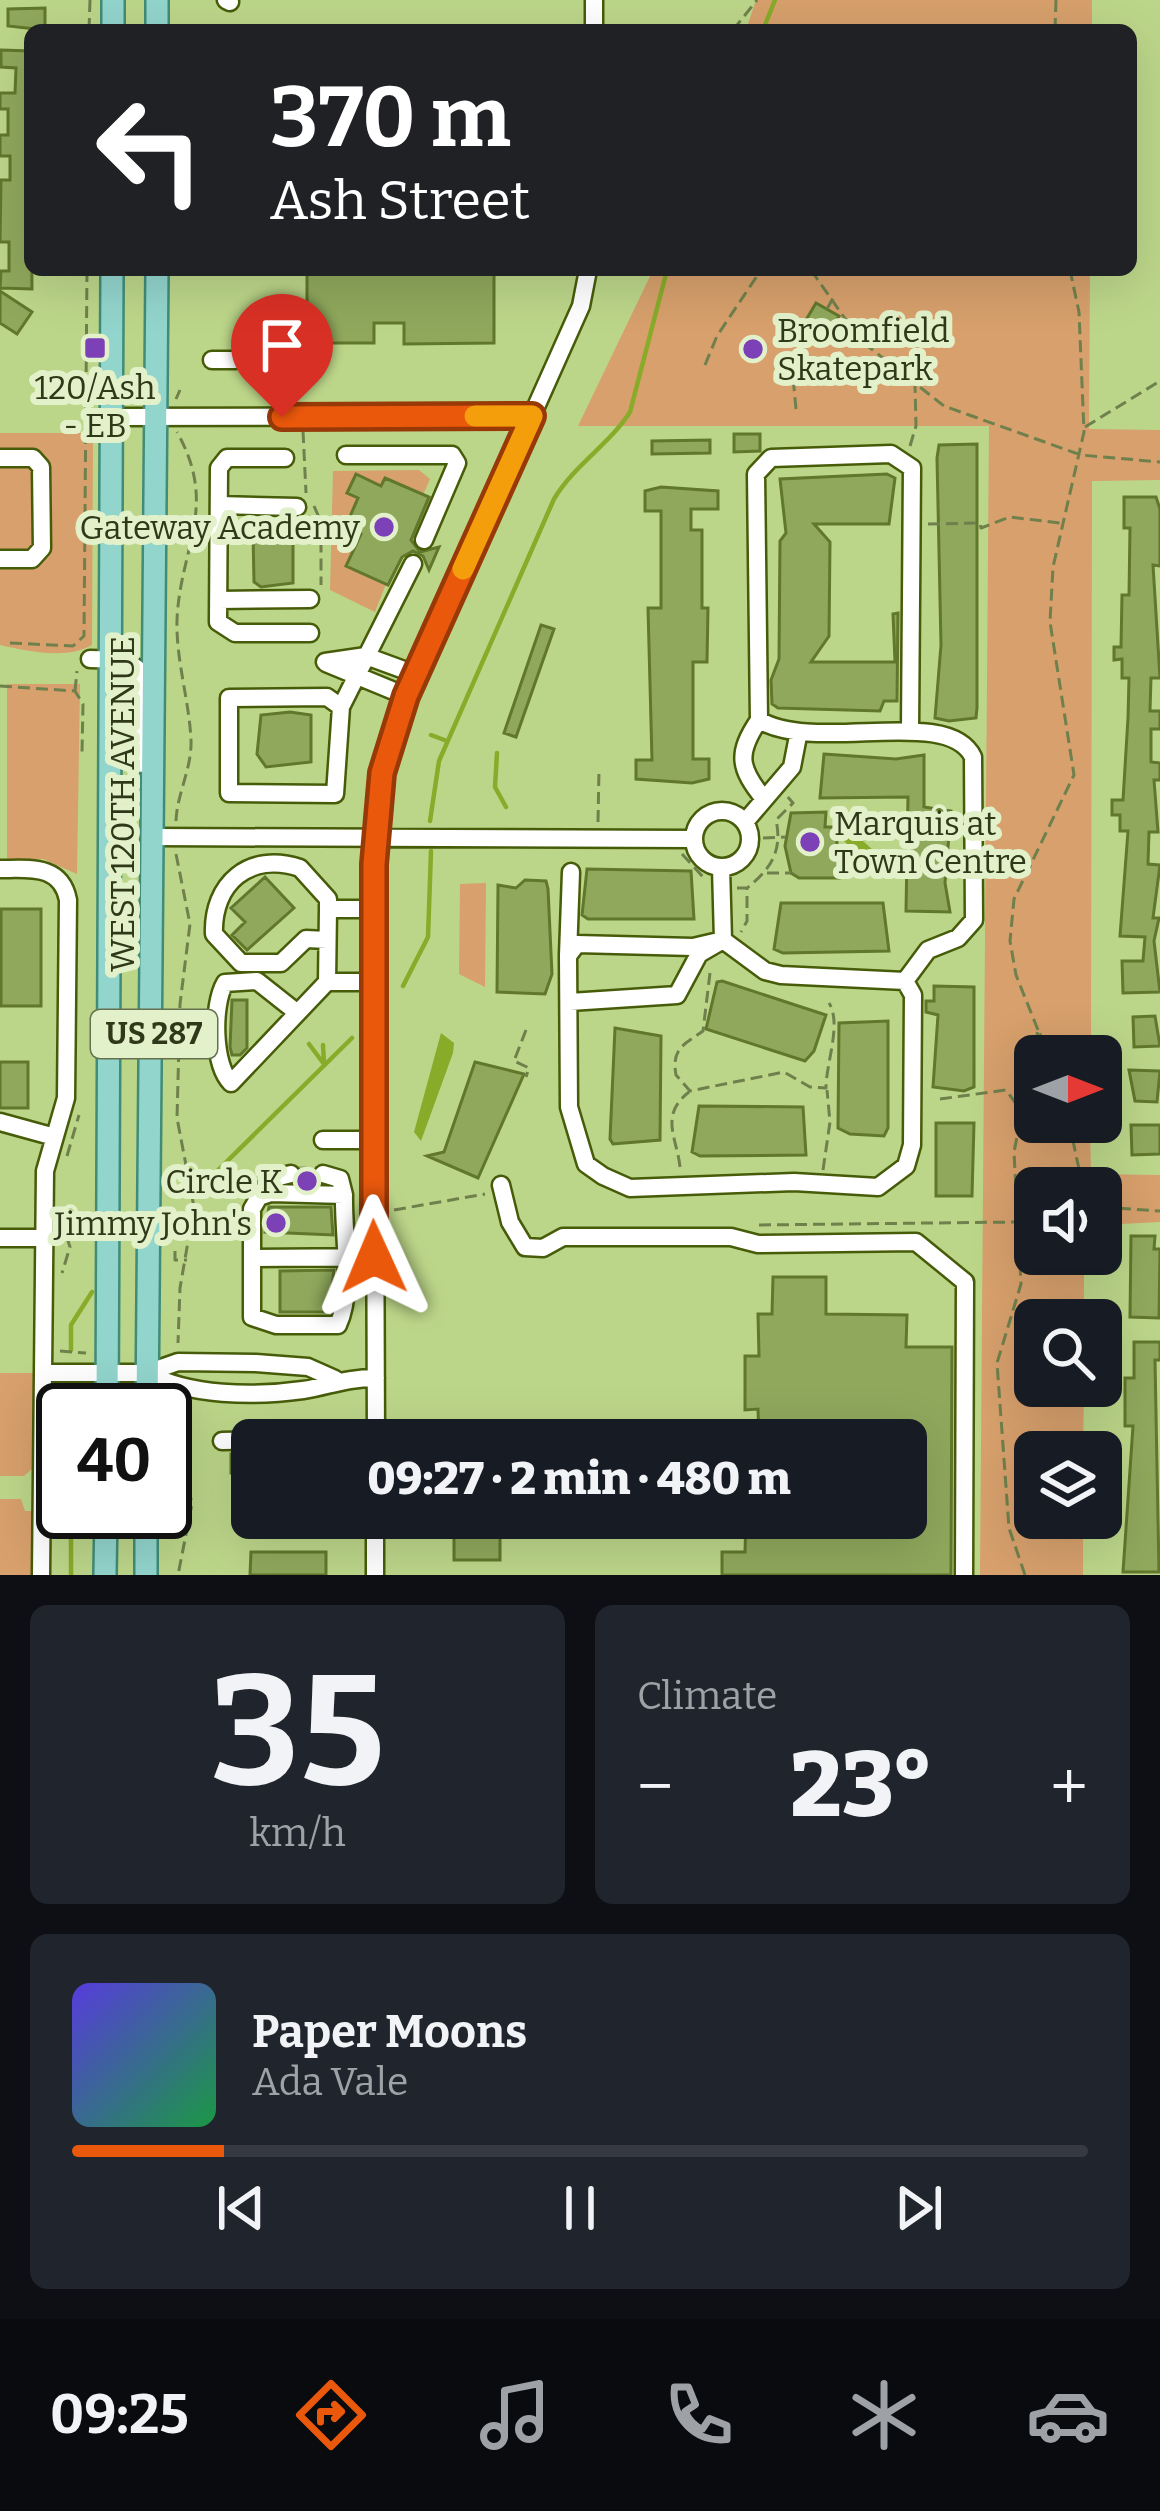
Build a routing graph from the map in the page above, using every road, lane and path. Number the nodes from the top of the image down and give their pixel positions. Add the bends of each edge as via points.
1 (758, 0) edge
2 (738, 24) edge
3 (87, 276) edge
4 (112, 276) edge
5 (157, 276) edge
6 (587, 276) edge
7 (756, 276) edge
8 (816, 276) edge
9 (1071, 276) edge
10 (834, 297) junction
11 (827, 309) dead end
12 (813, 331) dead end
13 (235, 359) dead end
14 (212, 360) dead end
15 (705, 365) dead end
16 (1160, 381) edge
17 (915, 383) junction
18 (180, 390) dead end
19 (796, 410) dead end
20 (532, 416) junction
21 (167, 417) junction
22 (111, 418) junction
23 (303, 427) dead end
24 (1083, 428) junction
25 (346, 455) dead end
26 (1081, 455) junction
27 (0, 458) edge
28 (285, 458) dead end
29 (904, 458) junction
30 (1160, 462) edge
31 (219, 505) junction
32 (297, 507) dead end
33 (1061, 523) junction
34 (915, 525) junction
35 (424, 540) dead end
36 (0, 559) edge
37 (413, 564) dead end
38 (315, 597) joint
39 (218, 599) junction
40 (310, 633) dead end
41 (10, 644) dead end
42 (366, 656) junction
43 (100, 659) junction
44 (415, 674) junction
45 (358, 676) junction
46 (76, 684) dead end
47 (0, 686) edge
48 (75, 691) junction
49 (406, 696) junction
50 (340, 706) junction
51 (759, 720) junction
52 (910, 730) junction
53 (798, 736) junction
54 (82, 753) dead end
55 (599, 770) dead end
56 (771, 793) junction
57 (745, 822) junction
58 (596, 826) dead end
59 (165, 837) junction
60 (782, 837) junction
61 (375, 838) junction
62 (763, 838) dead end
63 (694, 839) junction
64 (721, 867) junction
65 (0, 869) edge
66 (571, 872) dead end
67 (765, 872) junction
68 (791, 873) dead end
69 (328, 909) junction
70 (374, 909) junction
71 (327, 940) junction
72 (730, 940) junction
73 (568, 956) junction
74 (710, 962) dead end
75 (154, 981) junction
76 (905, 981) junction
77 (326, 982) junction
78 (374, 982) junction
79 (570, 1002) junction
80 (830, 1003) dead end
81 (295, 1011) junction
82 (526, 1030) dead end
83 (1038, 1030) junction
84 (1037, 1035) edge
85 (1040, 1035) edge
86 (182, 1052) junction
87 (215, 1052) dead end
88 (526, 1077) dead end
89 (826, 1088) junction
90 (690, 1091) junction
91 (940, 1099) dead end
92 (1014, 1101) edge
93 (79, 1106) dead end
94 (0, 1122) edge
95 (51, 1136) junction
96 (323, 1140) dead end
97 (373, 1140) junction
98 (64, 1163) dead end
99 (680, 1173) dead end
100 (291, 1174) tunnel mouth
101 (323, 1174) dead end
102 (821, 1182) junction
103 (501, 1185) joint
104 (344, 1195) junction
105 (259, 1197) junction
106 (1122, 1208) edge
107 (1160, 1210) edge
108 (392, 1211) dead end
109 (60, 1215) dead end
110 (91, 1219) dead end
111 (1014, 1222) edge
112 (758, 1227) dead end
113 (0, 1238) edge
114 (43, 1238) junction
115 (68, 1241) junction
116 (175, 1251) dead end
117 (344, 1256) junction
118 (374, 1257) junction
119 (252, 1258) junction
120 (187, 1260) junction
121 (1020, 1275) edge
122 (60, 1279) dead end
123 (345, 1310) junction
124 (376, 1310) junction
125 (178, 1335) junction
126 (147, 1337) junction
127 (53, 1338) dead end
128 (106, 1344) junction
129 (178, 1362) junction
130 (51, 1373) junction
131 (96, 1373) junction
132 (147, 1373) junction
133 (335, 1378) junction
134 (376, 1378) junction
135 (99, 1383) edge
136 (147, 1383) edge
137 (166, 1383) edge
138 (192, 1388) edge
139 (376, 1419) edge
140 (222, 1442) dead end
141 (231, 1442) edge
142 (106, 1539) edge
143 (146, 1539) edge
144 (185, 1539) edge
145 (375, 1539) edge
146 (40, 1575) edge
147 (105, 1575) edge
148 (146, 1575) edge
149 (178, 1575) edge
150 (375, 1575) edge
151 (964, 1575) edge
152 (1025, 1575) edge

1 - 2 path
3 - 41 path via 84,636 73,646
4 - 22 main road, WEST 120TH AVENUE / US 287
5 - 21 main road, WEST 120TH AVENUE / US 287
6 - 20 street
7 - 15 path
8 - 10 path
9 - 24 path
10 - 11 path
10 - 17 path via 860,340
12 - 19 path via 792,366
13 - 14 street
16 - 24 path
17 - 26 path via 944,406
17 - 29 path via 916,426
18 - 21 path
20 - 21 street
20 - 44 street
21 - 22 street
21 - 59 main road, WEST 120TH AVENUE / US 287
21 - 59 path via 198,490 199,523 177,614 191,741
22 - 43 main road, WEST 120TH AVENUE / US 287
23 - 38 path via 304,488 321,522
24 - 26 path
25 - 35 street via 452,455 457,463
26 - 30 path
26 - 33 path
27 - 36 street via 33,458 41,467 42,548 32,559
28 - 31 street via 226,458
29 - 34 street via 915,481
29 - 51 street via 761,463
31 - 32 street
31 - 39 street
33 - 34 path via 1010,517 980,528
33 - 83 path via 1050,622 1074,776 1014,899 1010,941
34 - 52 street
37 - 42 street
38 - 39 street
39 - 40 street via 218,622 228,632
42 - 44 street
42 - 45 street
42 - 45 street via 325,662
43 - 75 street via 126,660 139,670
43 - 128 main road, WEST 120TH AVENUE / US 287
44 - 49 street
45 - 49 street
45 - 50 street
46 - 48 path
47 - 48 path
48 - 54 path via 83,704
49 - 61 street via 382,773
50 - 50 street via 335,794 230,793 229,698 327,698
51 - 53 street
51 - 56 street via 740,760 743,773
52 - 53 street
52 - 76 street via 957,738 973,757 974,920 958,938 928,950
53 - 56 street via 792,766
55 - 58 path
56 - 57 street
56 - 60 path via 793,802 776,820
57 - 63 street via 711,813
57 - 64 street via 749,848
59 - 61 street
59 - 75 main road, WEST 120TH AVENUE / US 287
59 - 86 path via 190,924
60 - 62 path
60 - 67 path
61 - 63 street
61 - 70 street
63 - 64 street via 704,860
64 - 72 street
65 - 95 street via 45,870 65,888 66,1098
66 - 73 street
67 - 68 path
67 - 72 path via 748,888 733,888 747,888 748,921
69 - 70 street
69 - 71 street
69 - 71 street via 300,868 252,866 217,897 214,934 241,963 281,963 306,940
70 - 78 street
71 - 77 street
72 - 73 street via 693,947 577,944
72 - 76 street via 781,975
72 - 79 street via 699,954 677,995
73 - 79 street
74 - 90 path via 703,1031 682,1043 674,1060
75 - 126 main road, WEST 120TH AVENUE / US 287
76 - 102 street via 914,1014 906,1166 878,1187
77 - 78 street
77 - 81 street
78 - 97 street
79 - 102 street via 569,1106 586,1164 630,1189
80 - 89 path via 836,1017
81 - 81 street via 231,1083 219,1057 222,986 257,981
82 - 88 path via 514,1061 530,1068
83 - 84 path
83 - 85 path
86 - 87 path
86 - 120 path via 177,1118 194,1207
89 - 90 path via 784,1072
89 - 102 path
90 - 99 path via 670,1121
91 - 92 path via 1006,1090
93 - 98 path via 79,1130
94 - 95 street
95 - 114 street
96 - 97 street
97 - 118 street
100 - 105 street via 271,1180
101 - 104 street via 340,1179
103 - 108 path via 485,1195
103 - 151 street via 525,1246 543,1248 563,1237 916,1242 965,1282
104 - 105 street
104 - 117 street
105 - 119 street
106 - 107 path
109 - 115 path
110 - 115 path via 89,1231
111 - 112 path
113 - 114 street
114 - 130 street
115 - 122 path
116 - 120 path via 175,1260
117 - 118 street
117 - 119 street
117 - 123 street
118 - 124 street
119 - 123 street via 252,1317 338,1325
120 - 125 path
121 - 152 path via 997,1363 1009,1528
123 - 124 street
124 - 134 street
125 - 126 path
125 - 129 path
126 - 132 main road, WEST 120TH AVENUE / US 287
127 - 128 path via 67,1353
128 - 131 main road, WEST 120TH AVENUE / US 287
129 - 132 street
129 - 133 street via 308,1367
130 - 131 street
130 - 146 street
131 - 132 street
131 - 135 main road, WEST 120TH AVENUE / US 287
132 - 136 main road, WEST 120TH AVENUE / US 287
132 - 137 street
133 - 134 street
133 - 138 street via 305,1390
134 - 139 street
140 - 141 street
142 - 147 main road
143 - 148 main road
144 - 149 path
145 - 150 street

